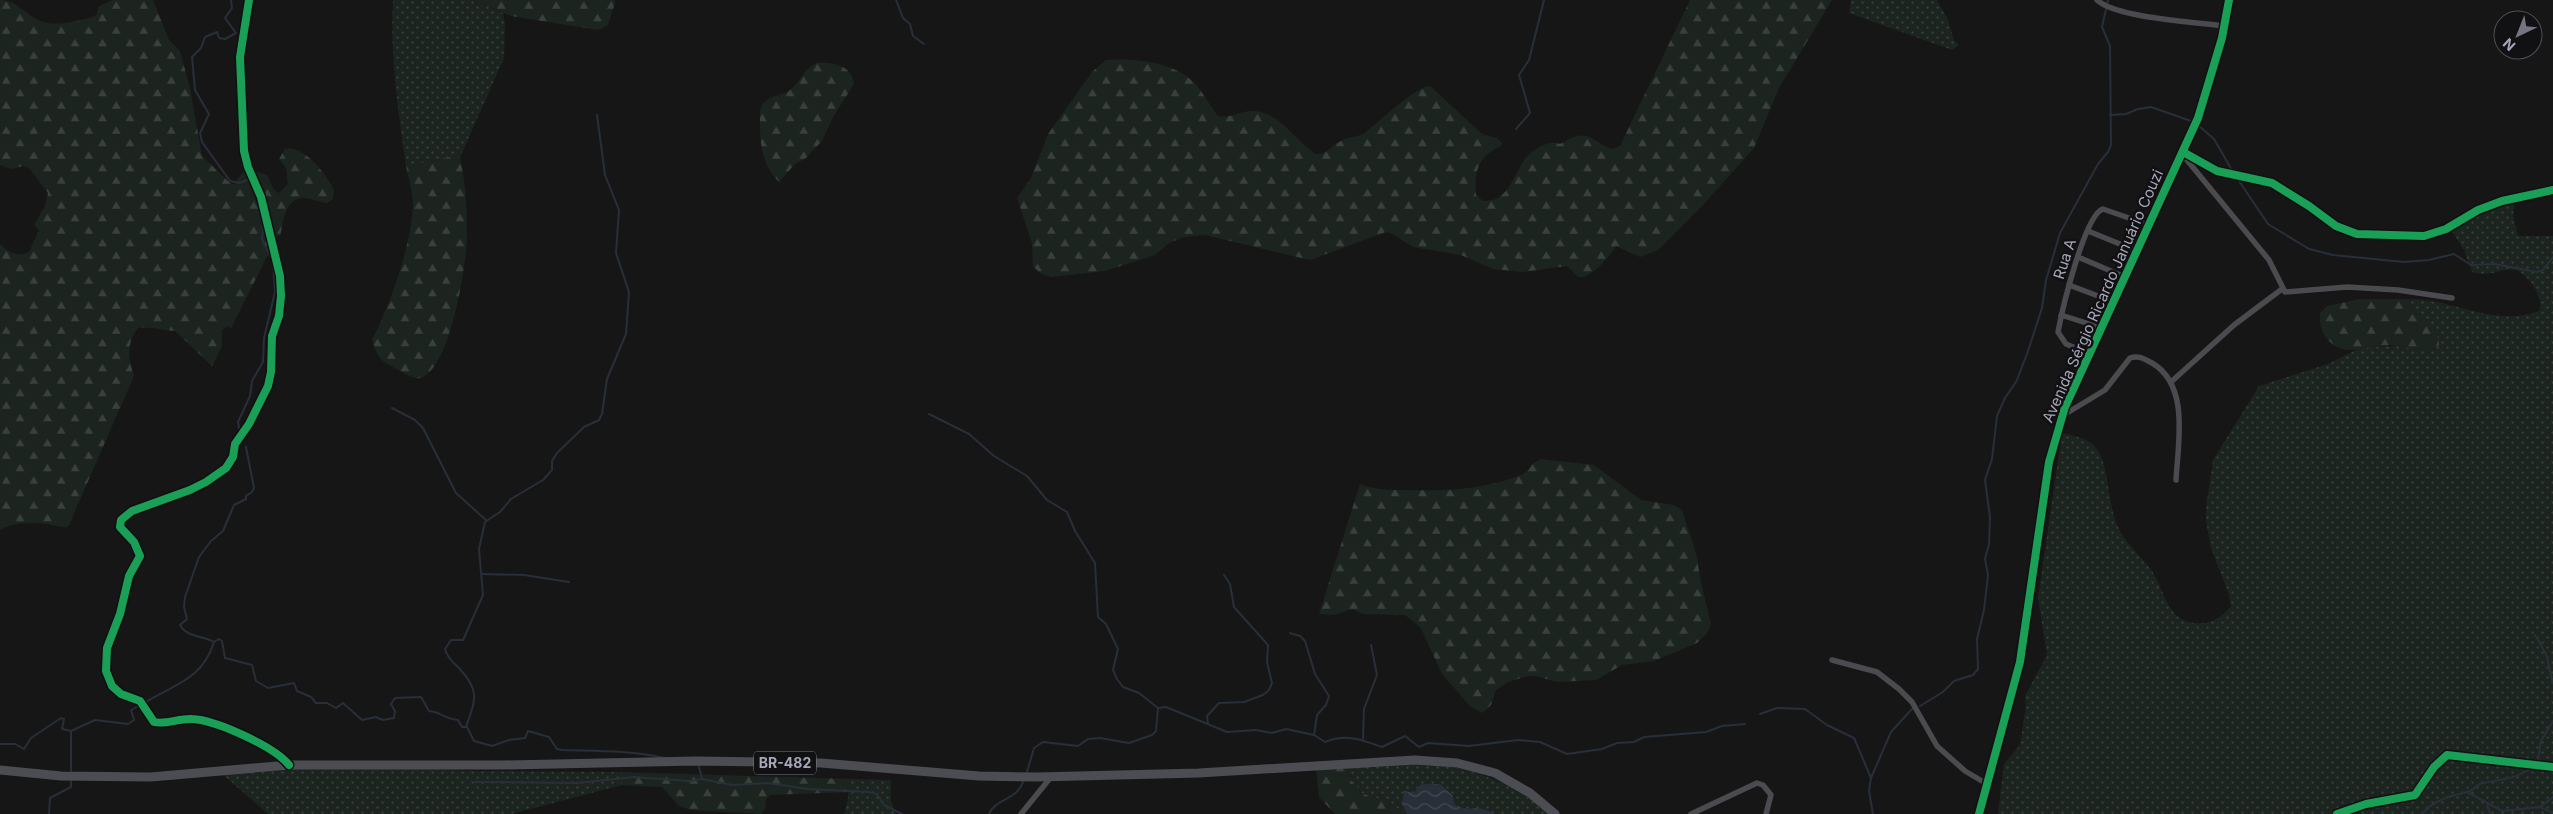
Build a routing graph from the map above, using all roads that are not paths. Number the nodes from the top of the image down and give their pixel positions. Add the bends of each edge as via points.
1 (249, 0) edge
2 (2098, 0) edge
3 (2229, 0) edge
4 (2225, 26) junction
5 (2183, 153) junction
6 (2553, 190) edge
7 (2149, 225) junction
8 (2088, 231) junction
9 (2137, 251) junction
10 (2078, 257) junction
11 (2125, 278) junction
12 (2069, 284) junction
13 (2282, 289) junction
14 (2452, 298) dead end
15 (2114, 302) junction
16 (2061, 315) junction
17 (2102, 328) junction
18 (2090, 354) junction
19 (2171, 382) junction
20 (2062, 416) junction
21 (2176, 480) dead end
22 (1832, 660) dead end
23 (289, 764) junction
24 (2553, 767) edge
25 (0, 770) edge
26 (1051, 777) junction
27 (1987, 784) junction
28 (1021, 814) edge
29 (1555, 814) edge
30 (1691, 814) edge
31 (1766, 814) edge
32 (1979, 814) edge
33 (2337, 814) edge

1 - 23 street via 240,57 244,151 261,197 280,276 280,307 272,336 271,372 265,394 250,424 235,444 233,457 226,468 198,486 132,511 121,520 120,527 140,551 140,556 129,576 107,648 106,671 108,680 117,691 140,701 157,723 191,718 225,727 280,755
2 - 4 street via 2104,6 2134,14
3 - 4 street, Avenida Sérgio Ricardo Januário Couzi
4 - 5 street, Avenida Sérgio Ricardo Januário Couzi via 2209,87
5 - 6 street via 2227,174 2272,183 2336,226 2357,234 2424,236 2446,229 2494,204
5 - 7 street, Avenida Sérgio Ricardo Januário Couzi
5 - 13 street via 2269,260
7 - 8 street, Rua A via 2104,209 2093,217
7 - 9 street, Avenida Sérgio Ricardo Januário Couzi
8 - 9 street
8 - 10 street, Rua A
9 - 11 street, Avenida Sérgio Ricardo Januário Couzi
10 - 11 street
10 - 12 street, Rua A
11 - 15 street, Avenida Sérgio Ricardo Januário Couzi
12 - 15 street
12 - 16 street, Rua A
13 - 14 street via 2291,292 2347,287
13 - 19 street via 2234,325
15 - 17 street, Avenida Sérgio Ricardo Januário Couzi
16 - 17 street
16 - 18 street, Rua A via 2058,332 2062,341
17 - 18 street, Avenida Sérgio Ricardo Januário Couzi
18 - 20 street, Avenida Sérgio Ricardo Januário Couzi
19 - 20 street via 2155,365 2136,356 2124,364 2104,390
19 - 21 street via 2178,407
20 - 27 street, Avenida Sérgio Ricardo Januário Couzi via 2049,462 2020,662
22 - 27 street via 1877,672 1899,688 1912,702 1937,746 1965,771
23 - 25 highway, BR-482 via 151,777 61,776
23 - 26 highway, BR-482 via 821,763 979,776
24 - 33 street via 2447,754 2434,766 2415,795 2366,804
26 - 28 street
26 - 29 highway, BR-482 via 1199,773 1395,760 1436,761 1495,773
27 - 32 street, Avenida Sérgio Ricardo Januário Couzi
30 - 31 street via 1757,783 1771,795

